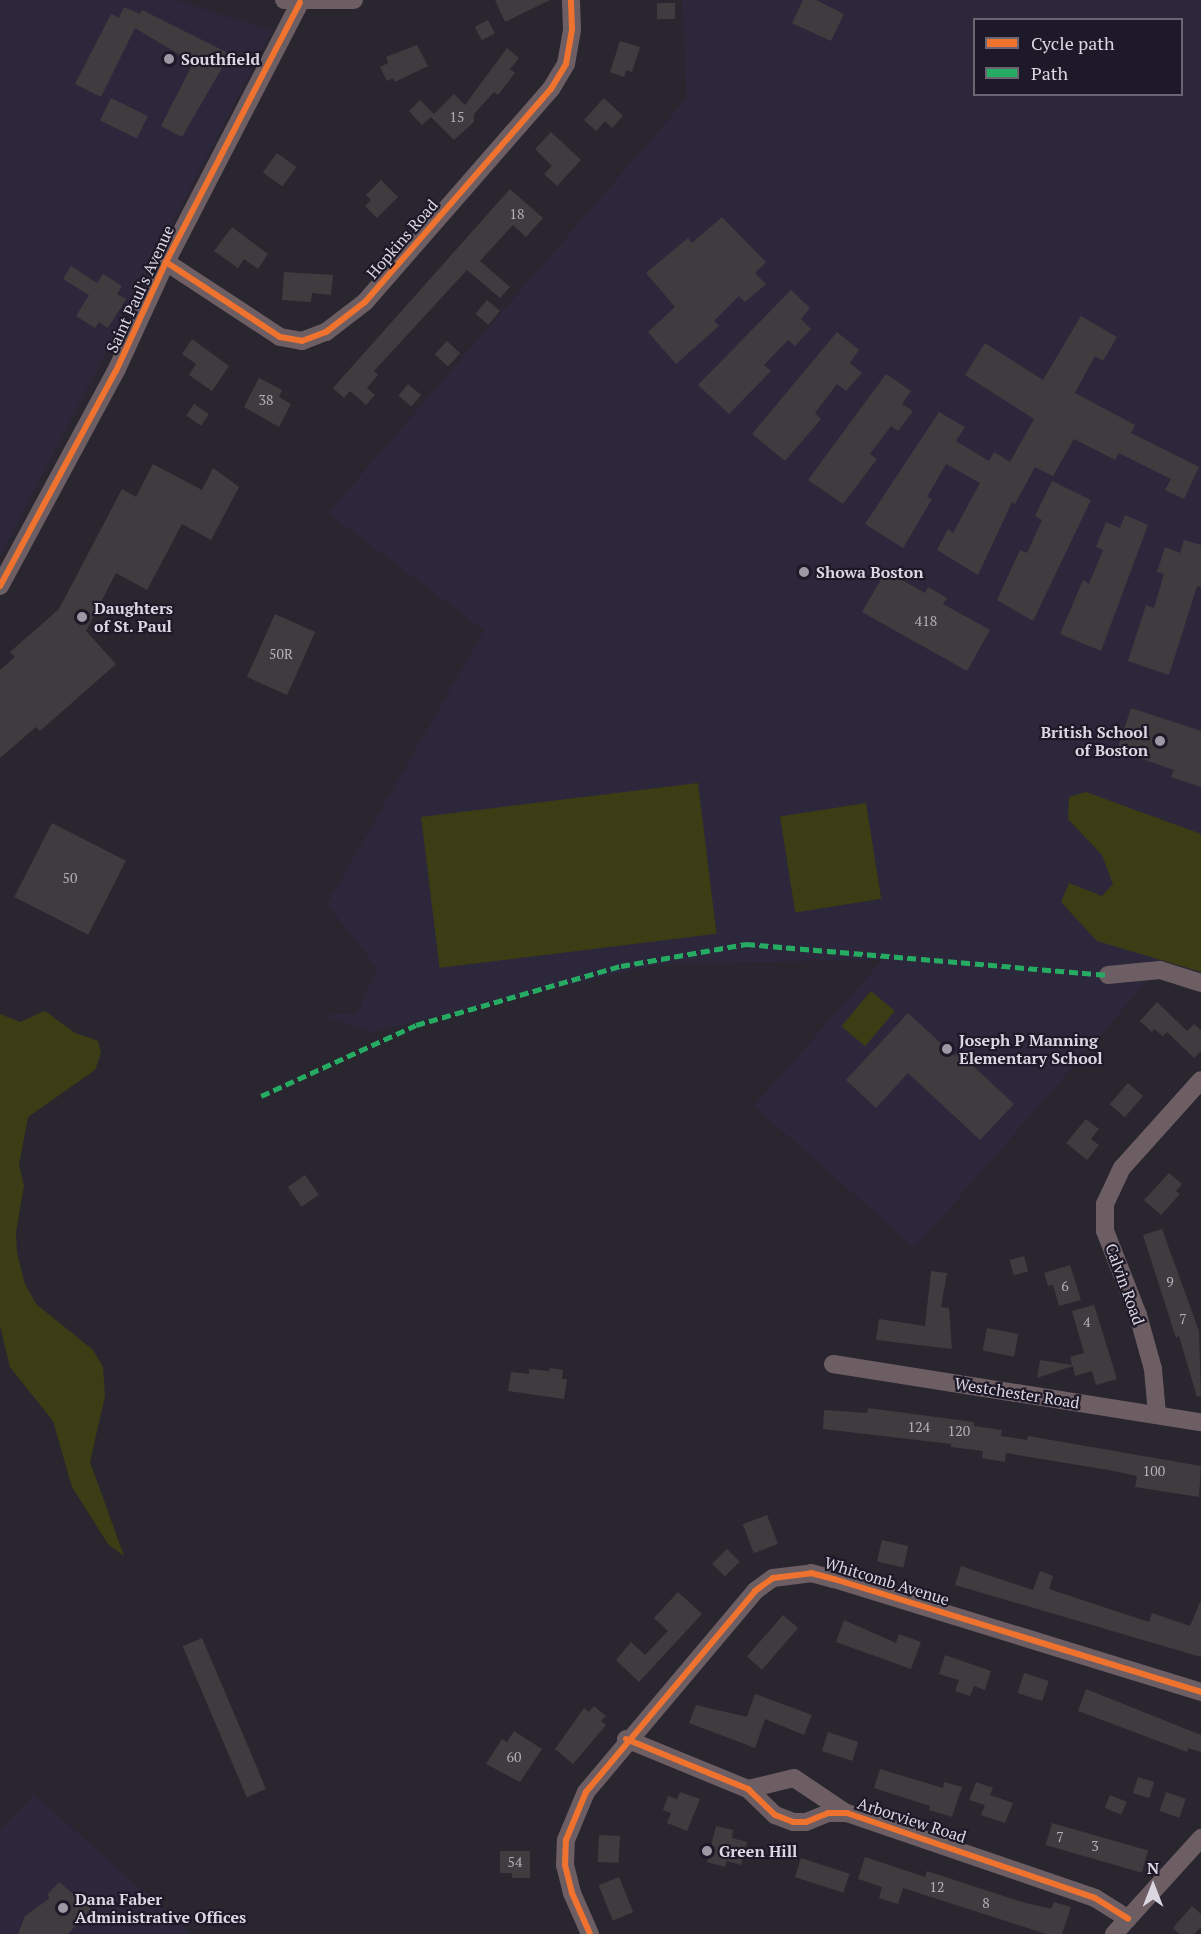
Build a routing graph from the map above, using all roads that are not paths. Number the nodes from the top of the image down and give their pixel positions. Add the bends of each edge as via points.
1 (354, 0) edge
2 (571, 0) edge
3 (300, 1) edge
4 (166, 262) junction
5 (0, 586) edge
6 (1108, 975) dead end
7 (1201, 983) edge
8 (1201, 1080) edge
9 (833, 1364) dead end
10 (1157, 1414) junction
11 (1201, 1422) edge
12 (1201, 1692) edge
13 (626, 1740) junction
14 (748, 1789) junction
15 (847, 1813) junction
16 (1201, 1838) edge
17 (1128, 1919) junction
18 (590, 1934) edge
19 (1114, 1934) edge

1 - 3 street
2 - 4 street, Hopkins Road via 572,30 566,64 551,89 364,303 326,332 302,341 280,337
3 - 4 street, Saint Paul's Avenue
4 - 5 street, Saint Paul's Avenue via 116,371
6 - 7 street via 1160,970
8 - 10 street, Calvin Road via 1122,1168 1105,1203 1105,1231 1138,1315 1153,1369
9 - 10 street, Westchester Road
10 - 11 street, Westchester Road
12 - 13 street, Whitcomb Avenue via 881,1592 811,1573 793,1573 773,1578 755,1591
13 - 14 street, Arborview Road
13 - 18 street, Whitcomb Avenue via 586,1791 566,1840 565,1865 572,1893
14 - 15 street, Arborview Road via 794,1778
14 - 15 street, Arborview Road via 775,1815 793,1822 806,1822 828,1813
15 - 17 street, Arborview Road via 1085,1894
16 - 17 street
17 - 19 street

